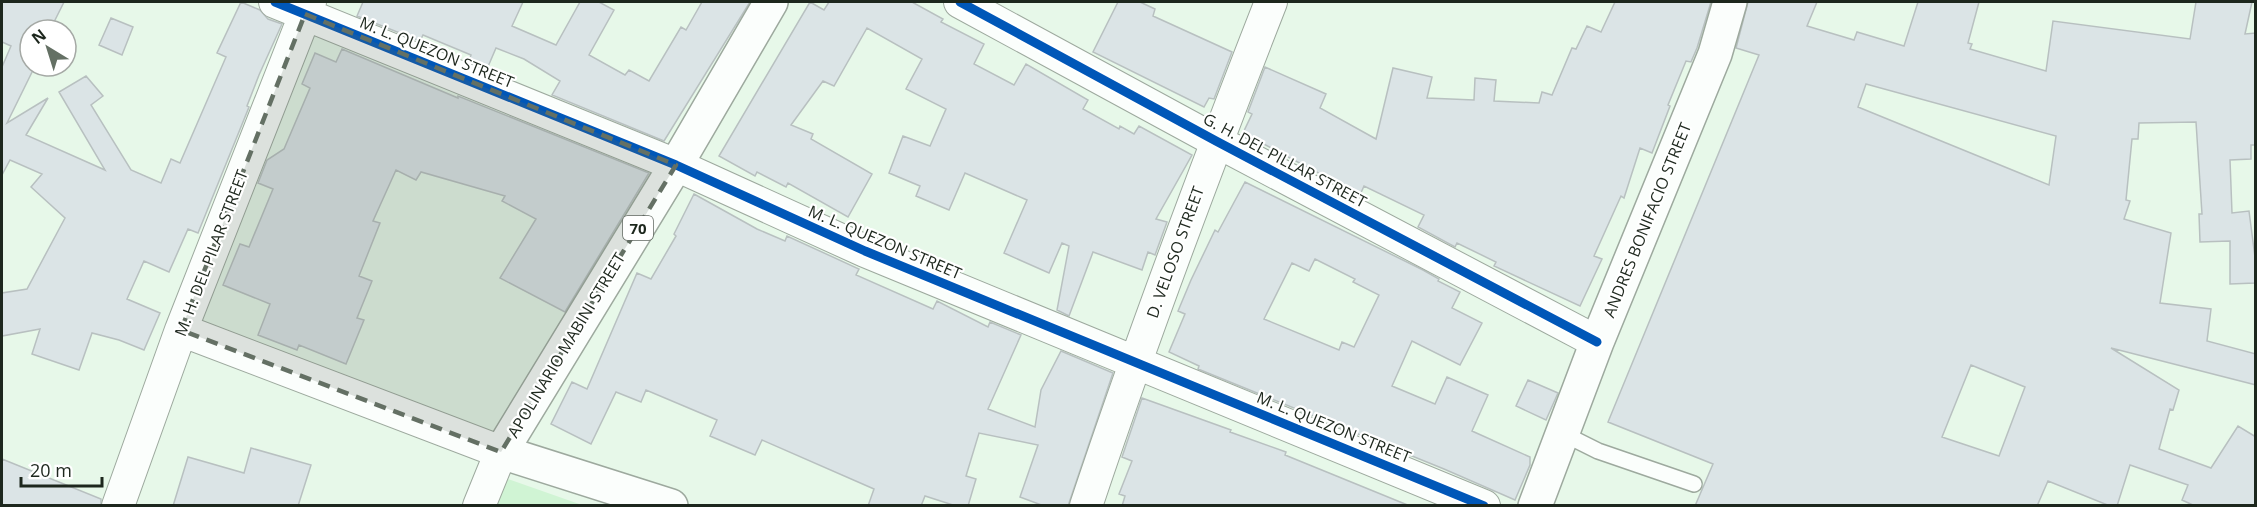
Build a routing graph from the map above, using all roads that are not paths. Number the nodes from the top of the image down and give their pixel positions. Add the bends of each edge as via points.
1 (275, 2) edge
2 (771, 2) edge
3 (960, 2) edge
4 (1271, 2) edge
5 (1730, 2) edge
6 (308, 8) edge
7 (1216, 141) junction
8 (676, 165) junction
9 (181, 330) junction
10 (1597, 342) junction
11 (1134, 362) junction
12 (1562, 433) junction
13 (501, 452) junction
14 (1694, 484) dead end
15 (118, 506) edge
16 (479, 506) edge
17 (670, 506) edge
18 (1086, 506) edge
19 (1484, 506) edge
20 (1535, 506) edge

1 - 6 street, M. L. QUEZON STREET
2 - 8 main road, APOLINARIO MABINI STREET / 70
3 - 7 street, G. H. DEL PILLAR STREET
4 - 7 street, D. VELOSO STREET
5 - 10 main road, ANDRES BONIFACIO STREET via 1715,54
6 - 8 street, M. L. QUEZON STREET
6 - 9 street, M. H. DEL PILAR STREET
7 - 10 street, G. H. DEL PILLAR STREET
7 - 11 street, D. VELOSO STREET
8 - 11 street, M. L. QUEZON STREET via 865,251
8 - 13 main road, APOLINARIO MABINI STREET / 70
9 - 13 street
9 - 15 street, M. H. DEL PILAR STREET
10 - 12 main road, ANDRES BONIFACIO STREET
11 - 18 street, D. VELOSO STREET
11 - 19 street, M. L. QUEZON STREET
12 - 14 lane via 1598,451
12 - 20 main road, ANDRES BONIFACIO STREET
13 - 16 street, APOLINARIO MABINI STREET
13 - 17 main road

